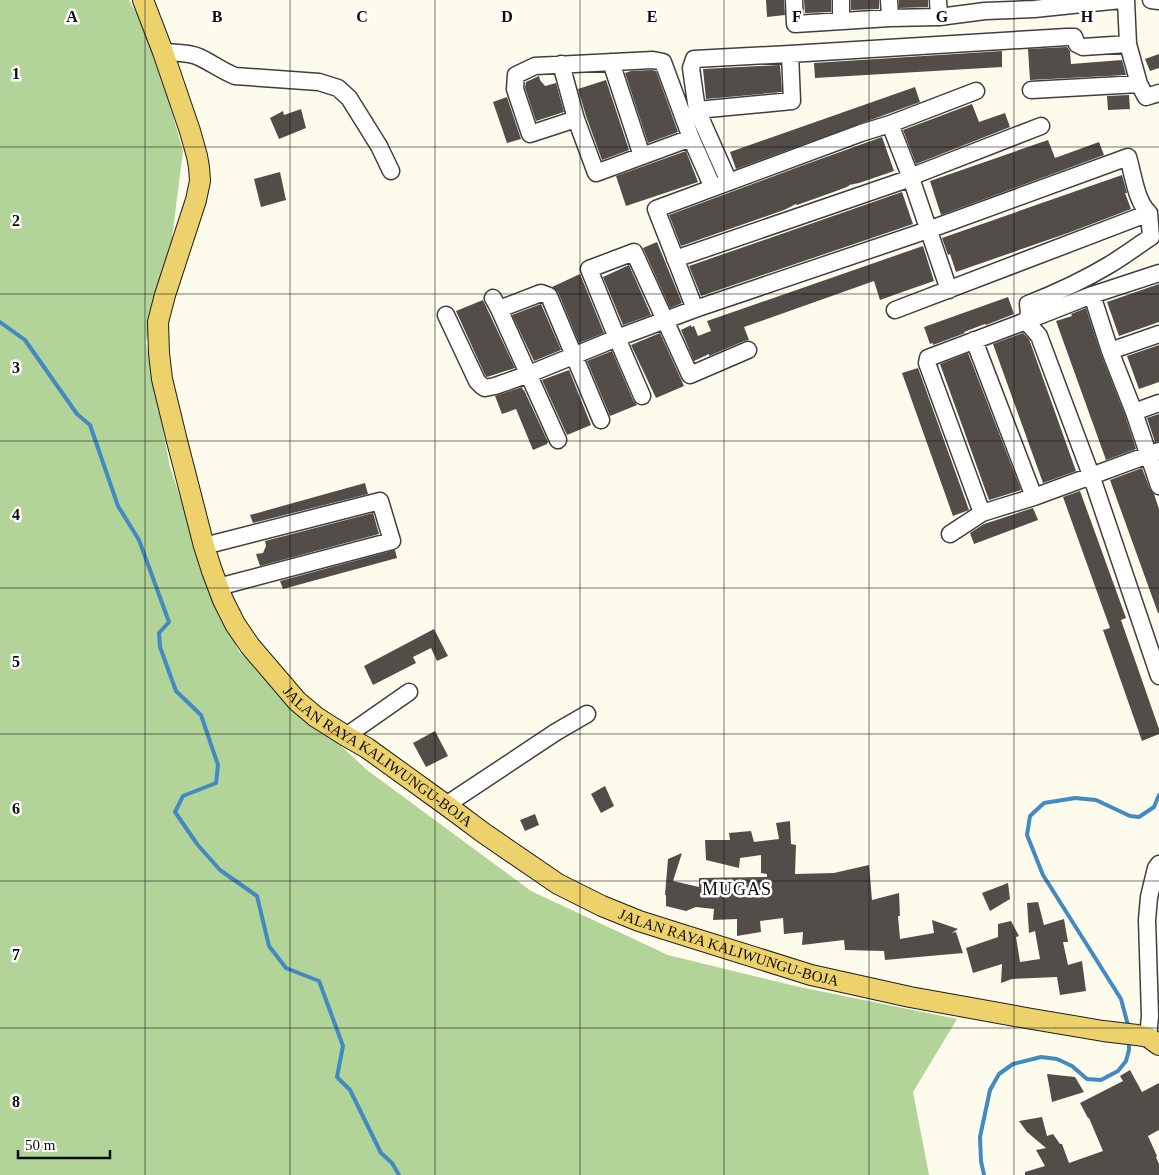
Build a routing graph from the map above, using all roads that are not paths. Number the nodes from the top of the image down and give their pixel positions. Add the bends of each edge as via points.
1 (143, 0) edge
2 (794, 0) edge
3 (841, 0) edge
4 (889, 0) edge
5 (938, 0) edge
6 (1121, 0) edge
7 (1126, 0) edge
8 (1150, 0) edge
9 (1159, 1) edge
10 (1085, 2) edge
11 (1034, 4) edge
12 (985, 6) edge
13 (938, 17) junction
14 (890, 18) junction
15 (841, 20) junction
16 (1128, 44) junction
17 (163, 52) junction
18 (790, 54) junction
19 (611, 62) junction
20 (561, 64) junction
21 (1139, 84) junction
22 (1031, 90) dead end
23 (976, 91) dead end
24 (1159, 93) edge
25 (697, 110) junction
26 (576, 118) junction
27 (890, 124) junction
28 (1041, 126) dead end
29 (691, 138) junction
30 (642, 156) junction
31 (392, 171) dead end
32 (911, 178) junction
33 (729, 182) junction
34 (713, 188) junction
35 (1149, 213) junction
36 (928, 230) junction
37 (675, 259) junction
38 (1159, 273) edge
39 (948, 290) junction
40 (1092, 295) junction
41 (695, 308) junction
42 (895, 310) dead end
43 (446, 315) dead end
44 (665, 320) junction
45 (1026, 321) junction
46 (1159, 334) edge
47 (616, 338) junction
48 (974, 340) junction
49 (748, 350) dead end
50 (1110, 350) junction
51 (574, 356) junction
52 (529, 374) junction
53 (642, 396) dead end
54 (1159, 403) edge
55 (1134, 412) junction
56 (601, 420) dead end
57 (558, 440) dead end
58 (1153, 453) edge
59 (1091, 475) junction
60 (1159, 486) edge
61 (1034, 496) junction
62 (982, 513) junction
63 (950, 534) dead end
64 (204, 546) junction
65 (218, 587) junction
66 (1159, 676) edge
67 (409, 692) dead end
68 (587, 714) dead end
69 (346, 736) junction
70 (446, 804) junction
71 (1159, 864) edge
72 (1148, 897) junction
73 (1159, 916) edge
74 (1155, 1017) edge
75 (1148, 1039) edge

1 - 17 main road, JALAN RAYA KALIWUNGU-BOJA
2 - 15 street via 795,24
3 - 15 street
4 - 14 street
5 - 13 street
6 - 10 street
7 - 16 street
8 - 9 street
10 - 11 street
11 - 12 street
12 - 13 street
13 - 14 street
14 - 15 street
16 - 18 street via 1083,47 1074,37 1068,37
16 - 21 street
17 - 31 street via 198,56 235,76 318,82 338,88 349,98
17 - 64 main road, JALAN RAYA KALIWUNGU-BOJA via 197,156 200,181 160,312 159,353 176,441
18 - 25 street via 792,101
18 - 25 street via 694,59 691,68
19 - 20 street
19 - 29 street via 663,62
19 - 30 street
20 - 26 street
20 - 26 street via 535,66 516,75 515,89 530,134
21 - 22 street
21 - 24 street via 1146,97
23 - 27 street
25 - 33 street
26 - 30 street via 596,172
27 - 32 street
27 - 33 street
28 - 32 street
29 - 30 street
29 - 34 street
32 - 36 street
32 - 37 street
33 - 34 street
34 - 37 street via 656,209
35 - 36 street via 1136,190 1128,157
35 - 39 street
35 - 45 street via 1152,237 1107,266 1028,304
36 - 39 street
36 - 41 street
37 - 41 street
38 - 40 street
39 - 42 street
40 - 45 street
40 - 50 street
41 - 44 street
43 - 52 street via 482,386 488,388
44 - 47 street
44 - 47 street via 634,252 589,270
44 - 49 street via 690,375
45 - 48 street
45 - 59 street via 1039,336
46 - 50 street
47 - 51 street
47 - 53 street
48 - 61 street
48 - 62 street via 928,358 927,363
50 - 55 street
51 - 52 street
51 - 52 street via 549,296 541,293 496,303
51 - 56 street
52 - 57 street
54 - 55 street
55 - 58 street
58 - 59 street
58 - 60 street
59 - 61 street
59 - 66 street
61 - 62 street
62 - 63 street
64 - 65 main road, JALAN RAYA KALIWUNGU-BOJA
64 - 65 street via 380,501 392,541
65 - 69 main road, JALAN RAYA KALIWUNGU-BOJA via 235,624 273,674 316,717
67 - 69 street
68 - 70 street
69 - 70 main road, JALAN RAYA KALIWUNGU-BOJA
70 - 75 main road, JALAN RAYA KALIWUNGU-BOJA via 558,884 639,921 811,975 910,997
71 - 72 street
72 - 73 street
72 - 74 street
74 - 75 street

